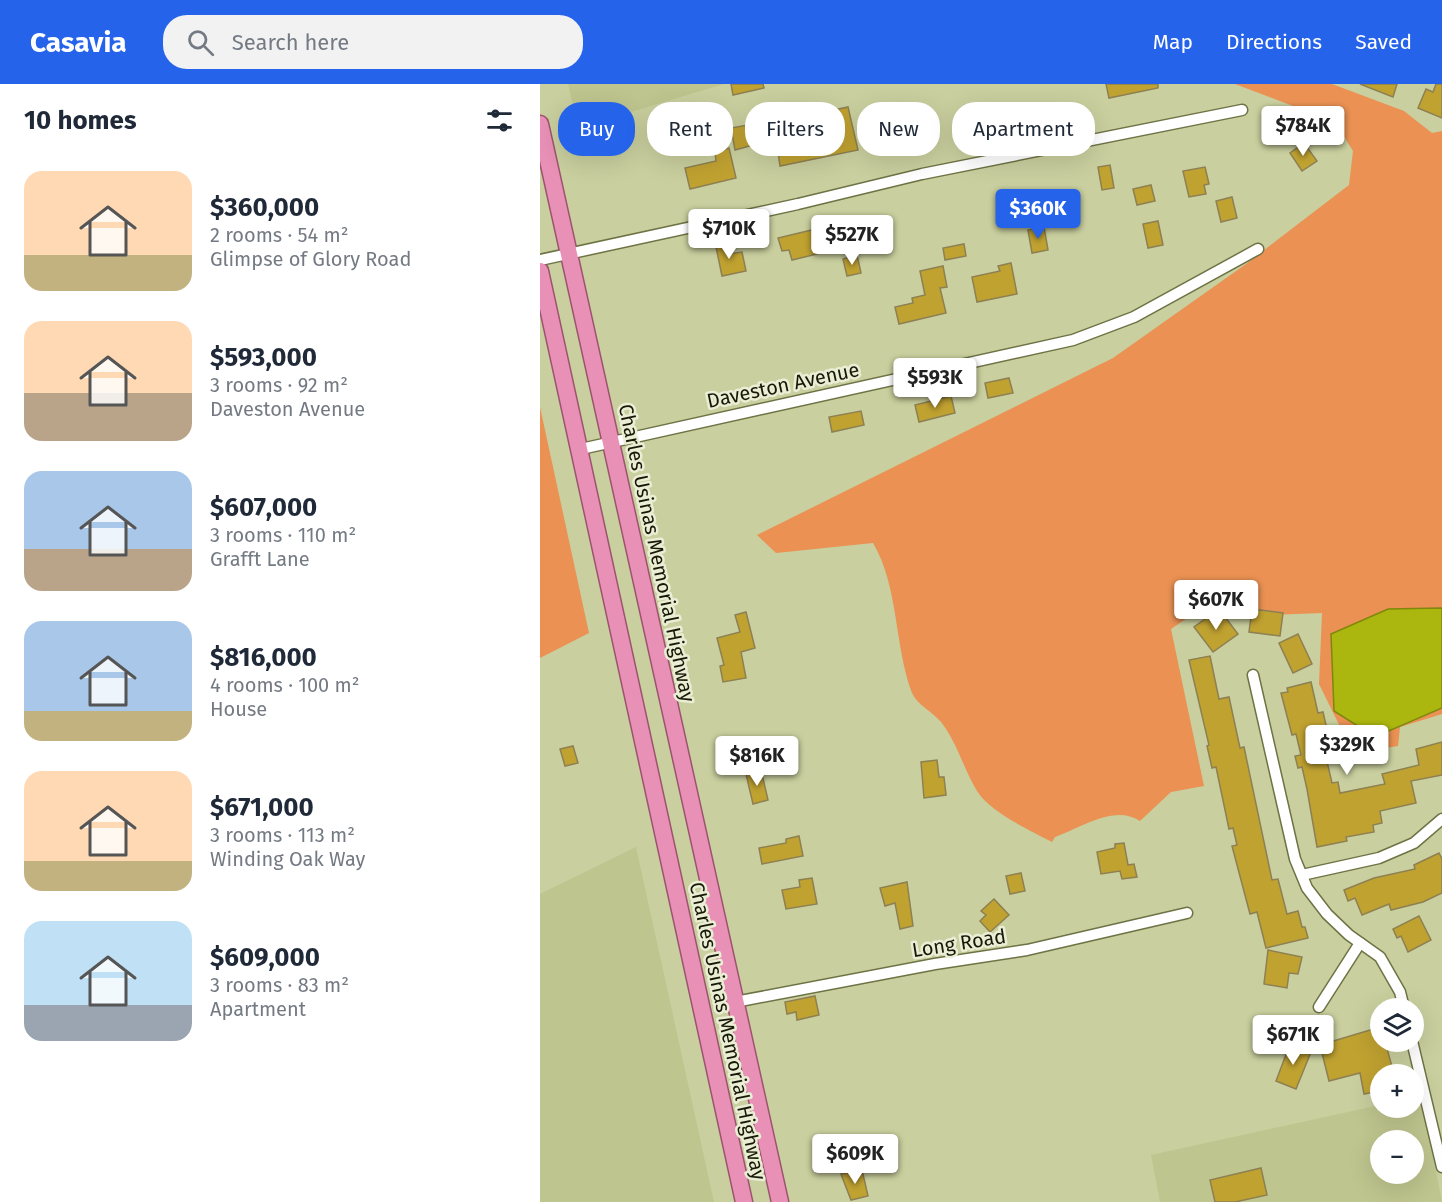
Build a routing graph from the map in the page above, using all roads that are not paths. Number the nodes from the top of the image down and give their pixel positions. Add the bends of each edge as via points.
1 (1242, 110) dead end
2 (540, 124) edge
3 (1258, 249) dead end
4 (568, 254) junction
5 (540, 260) edge
6 (540, 271) edge
7 (612, 442) junction
8 (580, 449) junction
9 (1253, 675) dead end
10 (1442, 819) edge
11 (1302, 875) junction
12 (1187, 913) dead end
13 (1360, 943) junction
14 (1402, 998) edge
15 (735, 1002) junction
16 (1320, 1007) dead end
17 (1415, 1052) edge
18 (1442, 1167) edge
19 (744, 1202) edge
20 (780, 1202) edge

1 - 4 street via 922,174
2 - 4 highway, Charles Usinas Memorial Highway
3 - 7 street, Daveston Avenue via 1134,317 1073,340
4 - 5 street
4 - 7 highway, Charles Usinas Memorial Highway
6 - 8 highway, Charles Usinas Memorial Highway
7 - 8 street, Daveston Avenue
7 - 15 highway, Charles Usinas Memorial Highway
8 - 19 highway, Charles Usinas Memorial Highway
9 - 11 street via 1294,858
10 - 11 street via 1414,843 1379,858
11 - 13 street via 1326,914
12 - 15 street, Long Road via 1027,950
13 - 14 street via 1390,970
13 - 16 street
15 - 20 highway, Charles Usinas Memorial Highway
17 - 18 street

